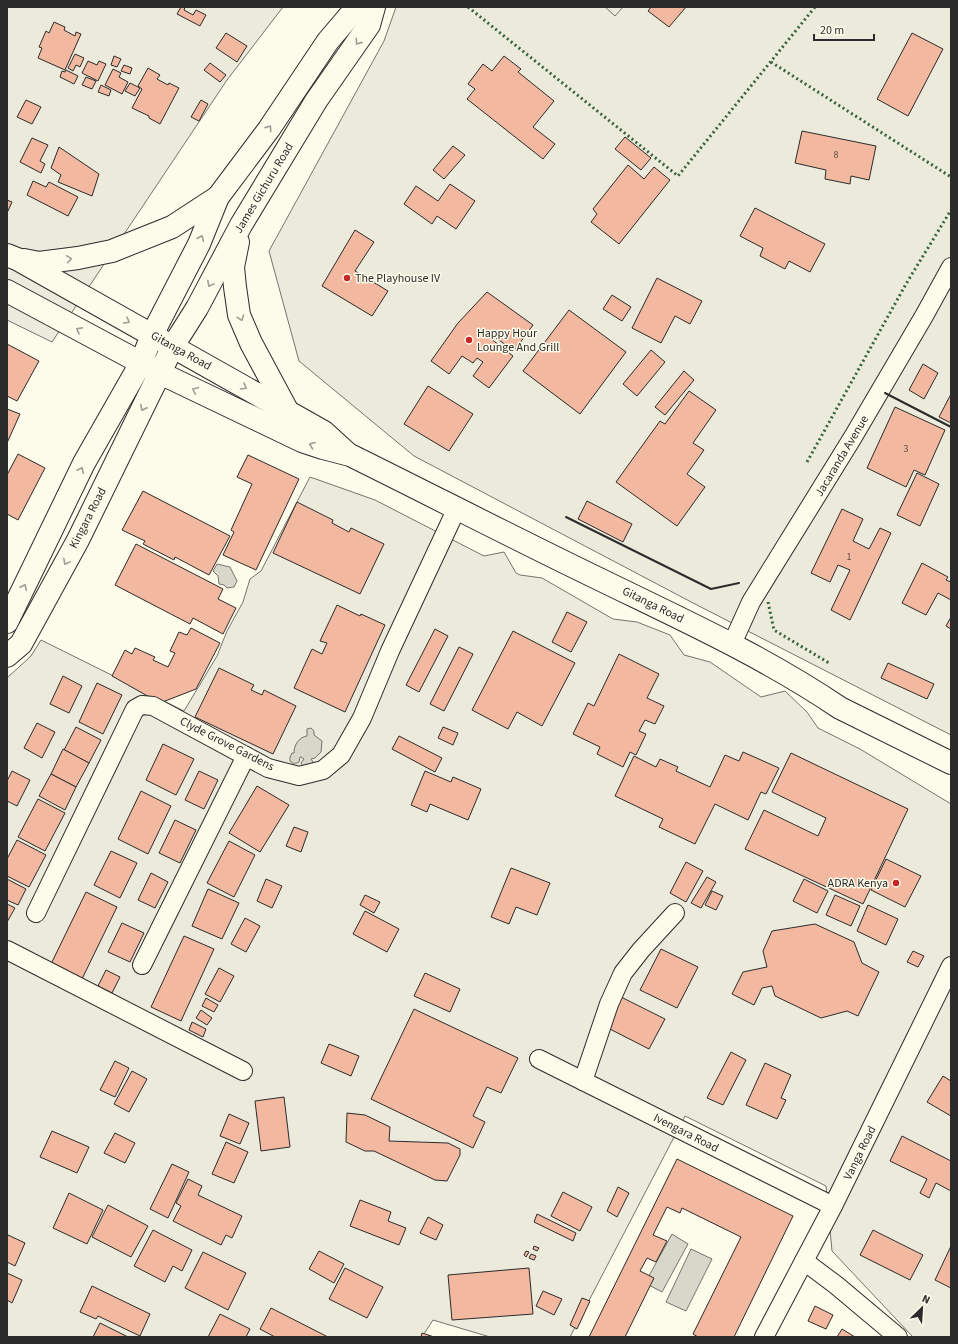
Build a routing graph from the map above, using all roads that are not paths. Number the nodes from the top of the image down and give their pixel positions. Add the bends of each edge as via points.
1 (357, 7) edge
2 (374, 7) edge
3 (218, 196) junction
4 (241, 225) junction
5 (12, 257) edge
6 (951, 267) edge
7 (7, 291) edge
8 (152, 335) junction
9 (173, 346) junction
10 (141, 363) junction
11 (160, 373) junction
12 (288, 412) junction
13 (350, 455) junction
14 (457, 508) junction
15 (7, 622) edge
16 (732, 644) junction
17 (7, 656) edge
18 (246, 756) junction
19 (951, 763) edge
20 (36, 913) dead end
21 (675, 913) dead end
22 (7, 950) edge
23 (142, 965) dead end
24 (951, 966) edge
25 (539, 1059) dead end
26 (243, 1071) dead end
27 (583, 1081) junction
28 (833, 1206) junction
29 (804, 1261) junction
30 (764, 1337) edge
31 (898, 1337) edge

3 -> 1 main road via 328,41
2 -> 4 main road, James Gichuru Road via 369,25 316,102
5 -> 3 main road via 39,263 112,251 172,227
8 -> 3 main road via 198,244
4 -> 9 main road, James Gichuru Road via 197,308
4 -> 12 main road via 233,268 239,315
5 -> 8 main road, Gitanga Road
6 - 16 street, Jacaranda Avenue via 853,438 751,602
10 -> 7 main road, Gitanga Road
8 - 9 main road, Gitanga Road
8 - 10 main road
9 - 11 main road, James Gichuru Road
9 -> 12 main road, Gitanga Road
10 - 11 main road, Gitanga Road
15 -> 10 main road via 84,463
13 -> 11 main road, Gitanga Road via 302,441
11 -> 17 main road, Kingara Road via 78,540 21,644
12 - 13 main road, Gitanga Road via 324,432
13 - 14 main road, Gitanga Road
14 - 16 main road, Gitanga Road
14 - 18 street, Clyde Grove Gardens via 390,651 362,718 341,755 323,770 299,776 268,768
16 - 19 main road, Gitanga Road via 840,708
18 - 20 street, Clyde Grove Gardens via 153,706 142,704 135,709
18 - 23 street
21 - 27 street via 623,973 609,1004
22 - 26 street
24 - 28 street, Vanga Road
25 - 27 street, Ivengara Road
27 - 28 street, Ivengara Road
28 - 29 street, Vanga Road
29 - 30 street, Vanga Road
29 - 31 street

